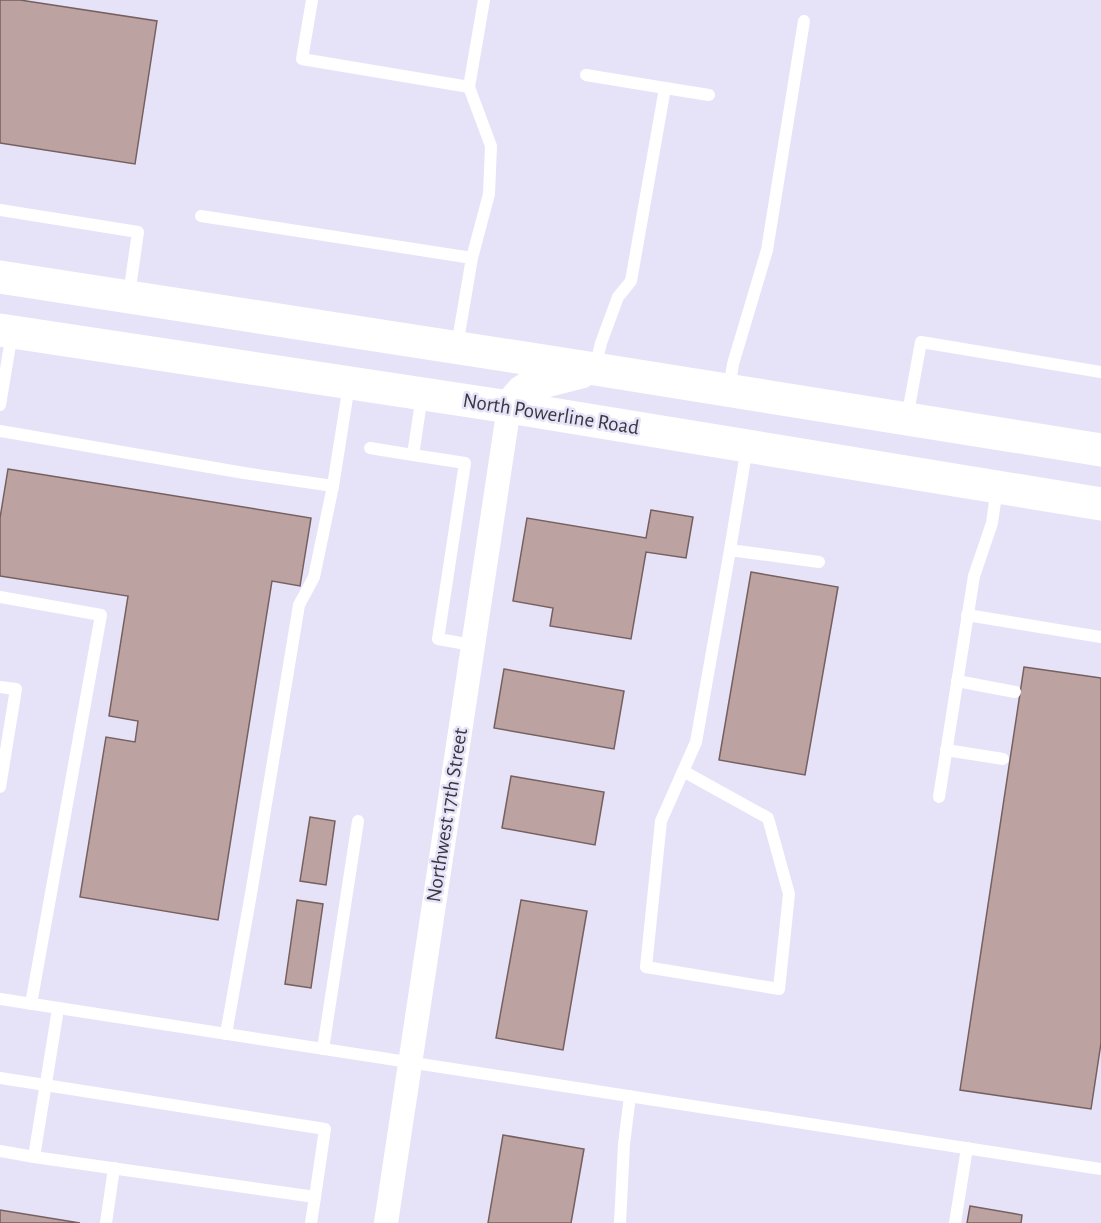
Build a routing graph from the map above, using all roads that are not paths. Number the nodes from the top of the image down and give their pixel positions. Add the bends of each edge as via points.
1 (312, 0) edge
2 (484, 0) edge
3 (804, 21) dead end
4 (586, 75) dead end
5 (469, 87) junction
6 (664, 88) junction
7 (710, 95) dead end
8 (0, 210) edge
9 (201, 216) dead end
10 (472, 258) junction
11 (0, 276) edge
12 (129, 297) junction
13 (6, 331) edge
14 (457, 348) junction
15 (521, 357) junction
16 (595, 369) junction
17 (1101, 372) edge
18 (349, 383) junction
19 (729, 390) junction
20 (432, 395) junction
21 (0, 405) edge
22 (508, 407) junction
23 (907, 419) junction
24 (0, 431) edge
25 (747, 446) junction
26 (370, 448) dead end
27 (1101, 450) edge
28 (412, 455) junction
29 (333, 486) junction
30 (997, 487) junction
31 (1101, 504) edge
32 (730, 550) junction
33 (819, 562) dead end
34 (0, 597) edge
35 (968, 615) junction
36 (1101, 637) edge
37 (472, 645) junction
38 (957, 681) junction
39 (0, 687) edge
40 (1015, 692) dead end
41 (946, 750) junction
42 (1003, 759) dead end
43 (683, 771) junction
44 (0, 787) edge
45 (939, 796) dead end
46 (358, 820) dead end
47 (0, 999) edge
48 (31, 1004) junction
49 (58, 1009) junction
50 (225, 1034) junction
51 (323, 1049) junction
52 (410, 1063) junction
53 (0, 1078) edge
54 (46, 1085) junction
55 (630, 1096) junction
56 (967, 1148) junction
57 (0, 1151) edge
58 (34, 1157) junction
59 (114, 1168) junction
60 (1101, 1169) edge
61 (315, 1197) junction
62 (106, 1223) edge
63 (311, 1223) edge
64 (386, 1223) edge
65 (620, 1223) edge
66 (955, 1223) edge

1 - 5 lane via 302,59
2 - 5 lane
3 - 19 lane via 767,250
4 - 6 lane
5 - 10 lane via 491,146 489,194
6 - 7 lane
6 - 16 lane via 631,281 618,297
8 - 12 lane via 138,232
9 - 10 lane
10 - 14 lane
11 - 12 main road
12 - 14 main road
13 - 18 main road, North Powerline Road
13 - 21 lane
14 - 15 main road
15 - 16 main road
15 - 20 main road via 504,374 486,383
16 - 19 main road
16 - 22 main road via 534,384
17 - 23 lane via 921,342
18 - 20 main road, North Powerline Road
18 - 29 lane
19 - 23 main road
20 - 22 main road, North Powerline Road
20 - 28 lane
22 - 25 main road, North Powerline Road
22 - 37 street, Northwest 17th Street
23 - 27 main road
24 - 29 lane
25 - 30 main road, North Powerline Road
25 - 32 lane
26 - 28 lane
28 - 37 lane via 465,463 438,639
29 - 50 lane via 314,577 299,605
30 - 31 main road, North Powerline Road
30 - 35 lane via 992,523 974,576
32 - 33 lane
32 - 43 lane via 696,742
34 - 48 lane via 101,615
35 - 36 lane
35 - 38 lane
37 - 52 street, Northwest 17th Street
38 - 40 lane
38 - 41 lane
39 - 44 lane via 16,689
41 - 42 lane
41 - 45 lane
43 - 43 lane via 661,821 646,967 779,989 789,894 768,818
46 - 51 lane
47 - 48 lane
48 - 49 lane
49 - 50 lane
49 - 54 lane
50 - 51 lane
51 - 52 lane
52 - 55 lane
52 - 64 street, Northwest 17th Street
53 - 54 lane
54 - 58 lane
54 - 61 lane via 325,1129
55 - 56 lane
55 - 65 lane
56 - 60 lane
56 - 66 lane
57 - 58 lane
58 - 59 lane
59 - 61 lane
59 - 62 lane
61 - 63 lane

